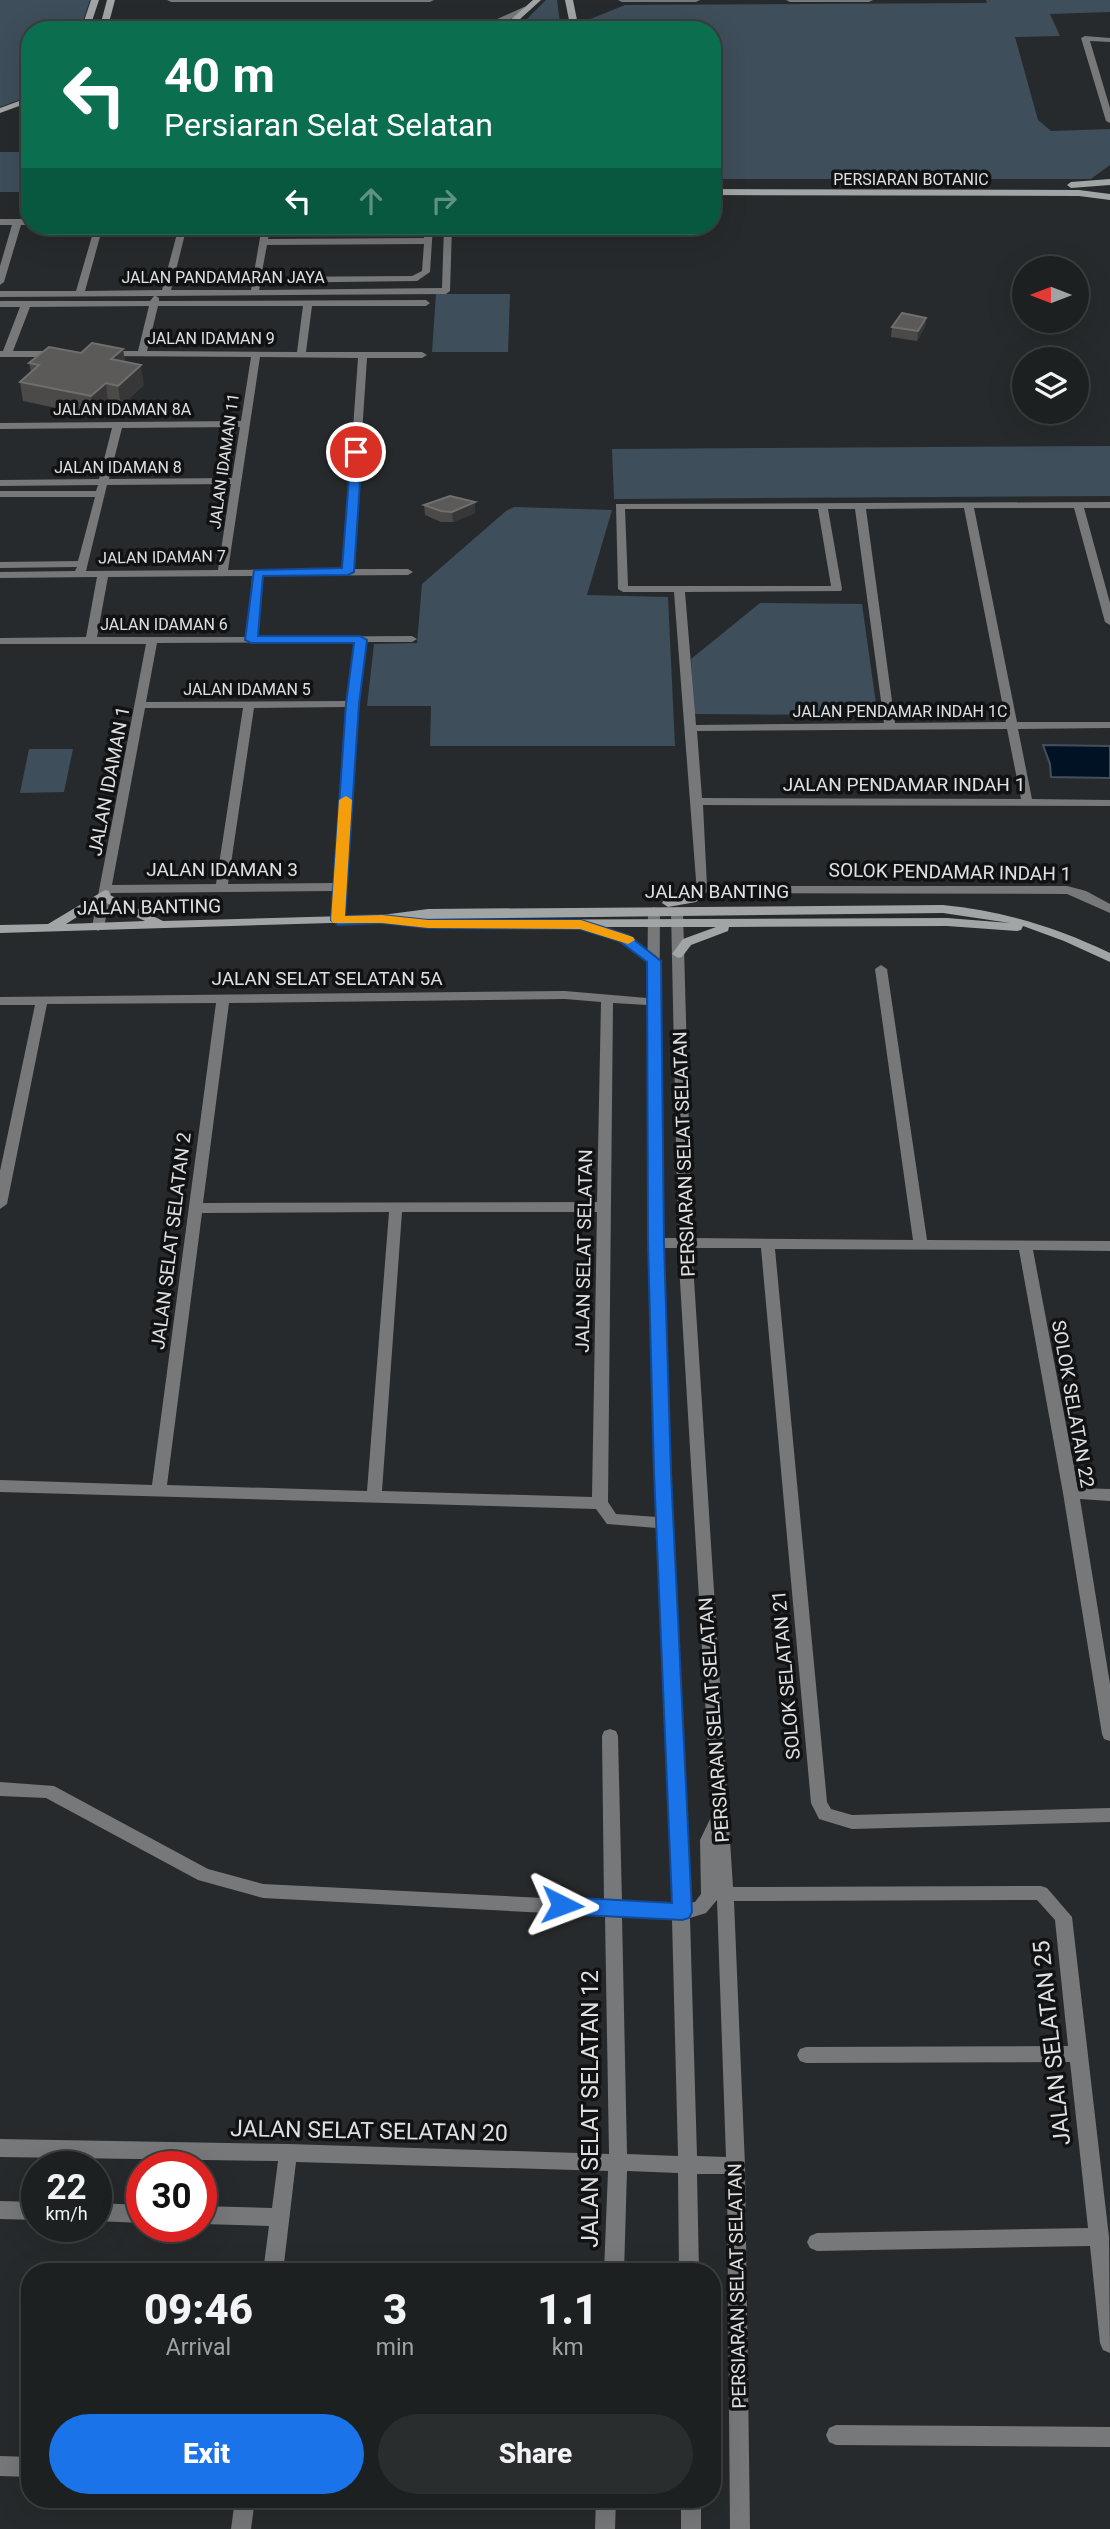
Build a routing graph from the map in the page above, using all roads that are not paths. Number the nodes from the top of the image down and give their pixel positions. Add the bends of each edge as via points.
1 (95, 0) edge
2 (111, 0) edge
3 (170, 0) edge
4 (430, 0) edge
5 (537, 0) edge
6 (569, 0) edge
7 (622, 0) edge
8 (696, 0) edge
9 (790, 0) edge
10 (869, 0) edge
11 (255, 1) edge
12 (342, 1) edge
13 (527, 9) junction
14 (341, 16) dead end
15 (88, 21) edge
16 (105, 21) edge
17 (340, 21) edge
18 (499, 21) edge
19 (513, 21) edge
20 (573, 21) edge
21 (1110, 40) edge
22 (21, 103) edge
23 (21, 106) edge
24 (11, 107) junction
25 (21, 110) edge
26 (0, 111) edge
27 (0, 118) edge
28 (1110, 121) edge
29 (1110, 182) edge
30 (721, 185) edge
31 (721, 192) edge
32 (1110, 197) edge
33 (0, 222) edge
34 (17, 222) junction
35 (21, 222) edge
36 (96, 235) edge
37 (180, 235) edge
38 (264, 235) edge
39 (429, 235) edge
40 (447, 235) edge
41 (429, 241) junction
42 (263, 242) junction
43 (256, 280) junction
44 (0, 282) edge
45 (254, 293) junction
46 (0, 294) edge
47 (80, 294) junction
48 (159, 298) junction
49 (308, 303) junction
50 (426, 303) dead end
51 (0, 304) edge
52 (26, 304) junction
53 (4, 354) edge
54 (75, 354) edge
55 (88, 354) edge
56 (142, 354) junction
57 (256, 354) junction
58 (301, 354) junction
59 (363, 354) junction
60 (422, 355) dead end
61 (118, 424) junction
62 (245, 424) junction
63 (0, 426) edge
64 (236, 481) junction
65 (104, 482) junction
66 (0, 483) edge
67 (0, 494) edge
68 (100, 494) junction
69 (860, 505) junction
70 (968, 505) junction
71 (1078, 505) junction
72 (1110, 505) edge
73 (823, 506) junction
74 (0, 565) edge
75 (81, 569) junction
76 (223, 572) junction
77 (258, 572) junction
78 (348, 572) junction
79 (408, 572) dead end
80 (103, 574) junction
81 (0, 576) edge
82 (679, 589) junction
83 (1108, 609) edge
84 (1110, 622) edge
85 (412, 639) dead end
86 (91, 640) junction
87 (251, 640) junction
88 (360, 640) junction
89 (0, 641) edge
90 (152, 641) junction
91 (248, 704) junction
92 (352, 704) junction
93 (142, 705) junction
94 (1110, 725) edge
95 (1011, 726) junction
96 (891, 727) junction
97 (690, 728) junction
98 (697, 801) junction
99 (1027, 802) junction
100 (1110, 803) edge
101 (339, 887) junction
102 (221, 889) junction
103 (701, 890) junction
104 (105, 894) junction
105 (1110, 909) edge
106 (579, 911) junction
107 (654, 917) junction
108 (677, 917) junction
109 (382, 919) junction
110 (338, 920) junction
111 (753, 922) junction
112 (581, 925) junction
113 (177, 926) junction
114 (98, 927) junction
115 (48, 928) junction
116 (0, 929) edge
117 (1049, 932) junction
118 (678, 954) junction
119 (1110, 958) edge
120 (654, 961) junction
121 (881, 969) dead end
122 (223, 998) junction
123 (607, 999) junction
124 (42, 1000) junction
125 (0, 1001) edge
126 (653, 1002) junction
127 (0, 1204) edge
128 (604, 1207) junction
129 (396, 1208) junction
130 (194, 1209) junction
131 (656, 1243) junction
132 (685, 1243) junction
133 (768, 1246) junction
134 (921, 1246) junction
135 (1025, 1246) junction
136 (1110, 1246) edge
137 (0, 1486) edge
138 (159, 1489) junction
139 (1071, 1493) junction
140 (1110, 1495) edge
141 (374, 1496) junction
142 (600, 1503) junction
143 (664, 1523) junction
144 (1110, 1734) edge
145 (610, 1736) dead end
146 (0, 1789) edge
147 (720, 1815) junction
148 (1110, 1815) edge
149 (725, 1894) junction
150 (614, 1908) junction
151 (682, 1912) junction
152 (1078, 2054) junction
153 (806, 2055) dead end
154 (0, 2148) edge
155 (288, 2152) junction
156 (618, 2162) junction
157 (689, 2164) junction
158 (736, 2166) junction
159 (0, 2210) edge
160 (21, 2211) edge
161 (217, 2215) edge
162 (279, 2217) junction
163 (1098, 2237) junction
164 (817, 2242) dead end
165 (273, 2263) edge
166 (614, 2263) edge
167 (690, 2263) edge
168 (1110, 2343) edge
169 (836, 2435) dead end
170 (1110, 2437) edge
171 (0, 2466) edge
172 (21, 2467) edge
173 (244, 2508) edge
174 (606, 2508) edge
175 (691, 2508) edge
176 (241, 2529) edge
177 (605, 2529) edge
178 (691, 2529) edge
179 (740, 2529) edge

1 - 15 main road
2 - 16 main road
3 - 11 street
4 - 12 street
5 - 13 main road
6 - 20 main road
7 - 8 street
9 - 10 street
11 - 12 street
13 - 18 street
13 - 19 main road
14 - 17 street
21 - 28 street via 1085,38
22 - 24 main road
23 - 24 main road
24 - 26 main road
25 - 27 main road
29 - 30 main road, PERSIARAN BOTANIC
31 - 32 main road, PERSIARAN BOTANIC via 1079,193
33 - 34 street
34 - 35 street
34 - 44 street
36 - 47 street
37 - 48 street
38 - 42 street
39 - 41 street
40 - 45 street, JALAN PANDAMARAN JAYA via 446,291
41 - 42 street
41 - 43 street via 426,272 414,279
42 - 43 street
43 - 45 street
45 - 48 street, JALAN PANDAMARAN JAYA
46 - 47 street, JALAN PANDAMARAN JAYA
47 - 48 street, JALAN PANDAMARAN JAYA
48 - 49 street, JALAN PANDAMARAN JAYA
48 - 52 street, JALAN PANDAMARAN JAYA
48 - 56 street
49 - 50 street, JALAN PANDAMARAN JAYA
49 - 58 street
51 - 52 street, JALAN PANDAMARAN JAYA
52 - 53 street
53 - 54 street
55 - 56 street, JALAN IDAMAN 9
56 - 57 street, JALAN IDAMAN 9
57 - 58 street, JALAN IDAMAN 9
57 - 62 street, JALAN IDAMAN 11
58 - 59 street, JALAN IDAMAN 9
59 - 60 street, JALAN IDAMAN 9
59 - 78 street
61 - 62 street, JALAN IDAMAN 8A
61 - 63 street, JALAN IDAMAN 8A
61 - 65 street
62 - 64 street, JALAN IDAMAN 11
64 - 65 street, JALAN IDAMAN 8
64 - 76 street, JALAN IDAMAN 11
65 - 66 street, JALAN IDAMAN 8
65 - 68 street
67 - 68 street, JALAN IDAMAN 8
68 - 75 street
69 - 70 street
69 - 73 street
69 - 96 street
70 - 71 street
70 - 95 street
71 - 72 street
71 - 83 street
73 - 82 street via 837,589
73 - 82 street via 620,506 623,589
74 - 75 street, JALAN IDAMAN 7
75 - 80 street, JALAN IDAMAN 7
75 - 81 street, JALAN IDAMAN 7
76 - 77 street, JALAN IDAMAN 7
76 - 80 street, JALAN IDAMAN 7
77 - 78 street, JALAN IDAMAN 7
77 - 87 street
78 - 79 street, JALAN IDAMAN 7
80 - 86 street
82 - 97 street
83 - 84 street
85 - 88 street, JALAN IDAMAN 6
86 - 89 street, JALAN IDAMAN 6
86 - 90 street, JALAN IDAMAN 6
87 - 88 street, JALAN IDAMAN 6
87 - 90 street, JALAN IDAMAN 6
88 - 92 street
90 - 93 street, JALAN IDAMAN 1
91 - 92 street, JALAN IDAMAN 5
91 - 93 street, JALAN IDAMAN 5
91 - 102 street
92 - 101 street
93 - 104 street, JALAN IDAMAN 1
94 - 95 street, JALAN PENDAMAR INDAH 1C
95 - 96 street, JALAN PENDAMAR INDAH 1C
95 - 99 street
96 - 97 street, JALAN PENDAMAR INDAH 1C
97 - 98 street
98 - 99 street, JALAN PENDAMAR INDAH 1
98 - 103 street
99 - 100 street, JALAN PENDAMAR INDAH 1
101 - 102 street, JALAN IDAMAN 3
101 - 110 street
102 - 104 street, JALAN IDAMAN 3
103 - 105 street, SOLOK PENDAMAR INDAH 1 via 1067,890
103 - 106 main road via 680,902
104 - 113 main road via 140,916
104 - 114 street, JALAN IDAMAN 1
104 - 115 main road
106 - 107 main road, JALAN BANTING
106 - 109 main road, JALAN BANTING via 428,913
107 - 108 main road, JALAN BANTING
107 - 112 main road, JALAN BANTING
107 - 120 street, PERSIARAN SELAT SELATAN
108 - 111 main road, JALAN BANTING
108 - 117 main road, JALAN BANTING via 954,910 1021,920
108 - 118 street, PERSIARAN SELAT SELATAN
109 - 110 main road, JALAN BANTING
109 - 112 main road, JALAN BANTING via 428,924
110 - 113 main road, JALAN BANTING
111 - 117 main road, JALAN BANTING via 967,922
111 - 118 main road via 701,935 687,942
112 - 120 main road via 624,938
113 - 114 main road, JALAN BANTING
114 - 115 main road, JALAN BANTING
115 - 116 main road, JALAN BANTING
117 - 119 main road, JALAN BANTING
118 - 132 street, PERSIARAN SELAT SELATAN
120 - 126 street, PERSIARAN SELAT SELATAN
121 - 134 street
122 - 123 street, JALAN SELAT SELATAN 5A via 565,995
122 - 124 street, JALAN SELAT SELATAN 5A
122 - 130 street, JALAN SELAT SELATAN 2
123 - 126 street, JALAN SELAT SELATAN 5A
123 - 128 street, JALAN SELAT SELATAN
124 - 125 street, JALAN SELAT SELATAN 5A
124 - 127 street
126 - 131 street, PERSIARAN SELAT SELATAN
128 - 129 street
128 - 142 street, JALAN SELAT SELATAN
129 - 130 street
129 - 141 street
130 - 138 street, JALAN SELAT SELATAN 2
131 - 132 street
131 - 143 street, PERSIARAN SELAT SELATAN
132 - 133 street
132 - 147 street, PERSIARAN SELAT SELATAN
133 - 134 street
133 - 148 street, SOLOK SELATAN 21 via 818,1803 825,1814 852,1822
134 - 135 street
135 - 136 street
135 - 139 street, SOLOK SELATAN 22
137 - 138 street
138 - 141 street
139 - 140 street
139 - 144 street, SOLOK SELATAN 22
141 - 142 street
142 - 143 street via 612,1520
143 - 151 street, PERSIARAN SELAT SELATAN
145 - 150 street, JALAN SELAT SELATAN 12
146 - 150 street via 48,1791 204,1875 263,1891
147 - 149 street, PERSIARAN SELAT SELATAN
147 - 151 street via 708,1840 710,1896 700,1908
149 - 152 street, JALAN SELATAN 25 via 1041,1893 1063,1917
149 - 158 street, PERSIARAN SELAT SELATAN
150 - 151 street
150 - 156 street, JALAN SELAT SELATAN 12
151 - 157 street, PERSIARAN SELAT SELATAN
152 - 153 street
152 - 163 street, JALAN SELATAN 25
154 - 155 street, JALAN SELAT SELATAN 20
155 - 156 street, JALAN SELAT SELATAN 20
155 - 162 street
156 - 157 street, JALAN SELAT SELATAN 20
156 - 166 street, JALAN SELAT SELATAN 12
157 - 158 street, JALAN SELAT SELATAN 20
157 - 167 street, PERSIARAN SELAT SELATAN
158 - 179 street, PERSIARAN SELAT SELATAN
159 - 160 street
161 - 162 street
162 - 165 street
163 - 164 street
163 - 168 street, JALAN SELATAN 25
169 - 170 street
171 - 172 street
173 - 176 street
174 - 177 street
175 - 178 street

